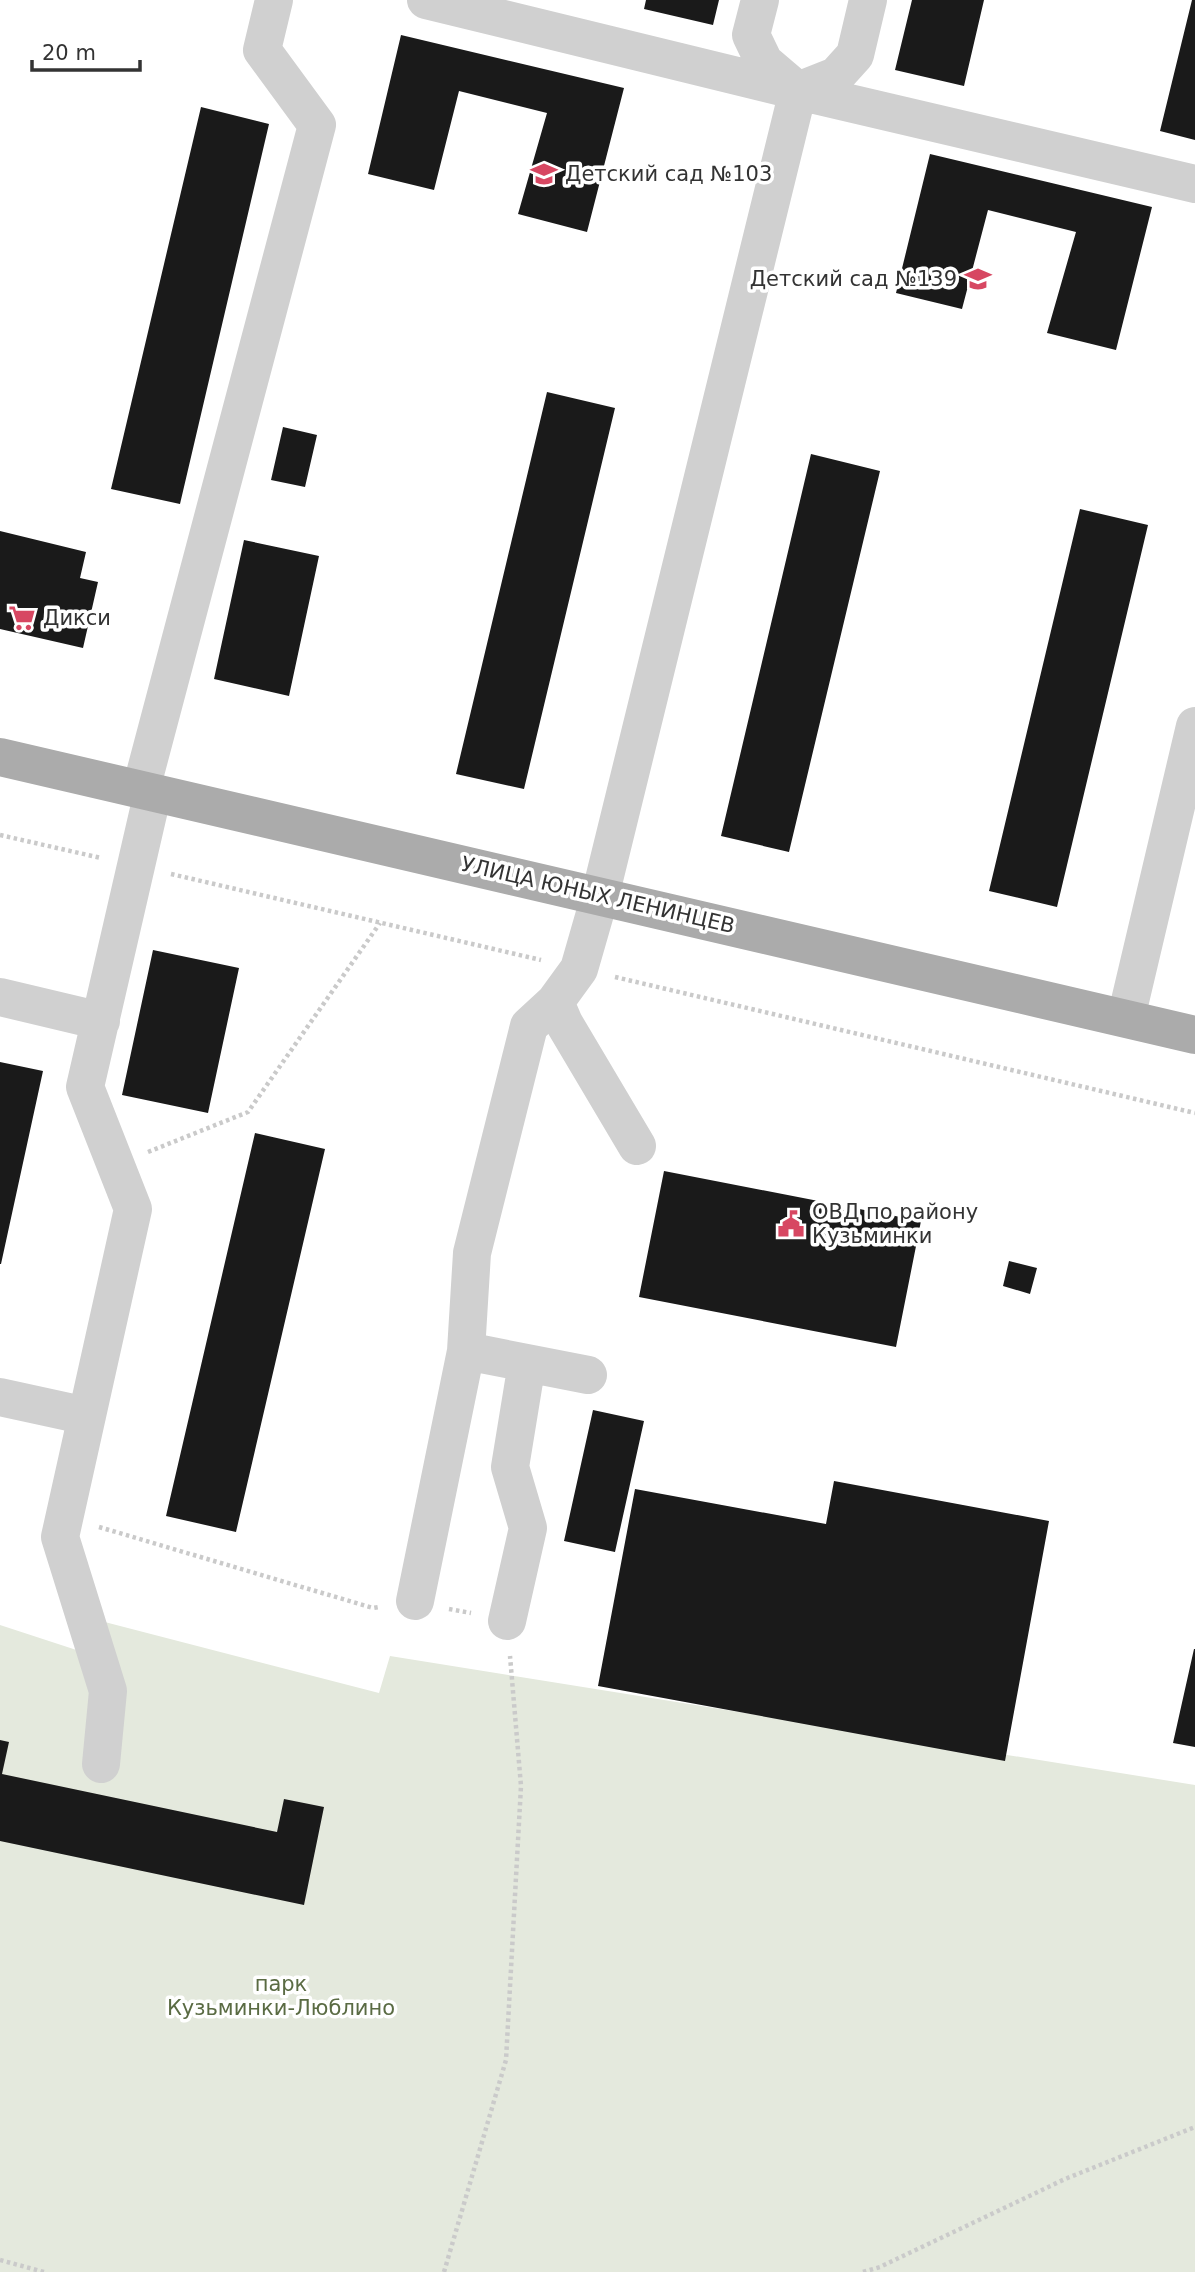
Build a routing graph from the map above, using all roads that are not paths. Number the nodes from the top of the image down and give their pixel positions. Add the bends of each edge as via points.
1 (274, 0) edge
2 (426, 0) edge
3 (761, 0) edge
4 (868, 0) edge
5 (798, 90) junction
6 (1195, 184) edge
7 (1195, 726) edge
8 (0, 757) edge
9 (147, 790) junction
10 (600, 896) junction
11 (0, 997) edge
12 (555, 1002) junction
13 (1126, 1018) junction
14 (101, 1021) junction
15 (1195, 1035) edge
16 (637, 1146) dead end
17 (467, 1351) junction
18 (527, 1363) junction
19 (588, 1375) dead end
20 (0, 1397) edge
21 (87, 1416) junction
22 (415, 1601) road end
23 (508, 1621) road end
24 (101, 1764) dead end

1 - 9 lane via 262,50 317,125
2 - 5 lane
3 - 5 lane via 751,35 764,62
4 - 5 lane via 855,55 836,76
5 - 6 lane
5 - 10 lane
7 - 13 lane
8 - 9 main road, УЛИЦА ЮНЫХ ЛЕНИНЦЕВ
9 - 10 main road, УЛИЦА ЮНЫХ ЛЕНИНЦЕВ
9 - 14 lane
10 - 12 lane via 579,970
10 - 13 main road, УЛИЦА ЮНЫХ ЛЕНИНЦЕВ
11 - 14 lane
12 - 16 lane
12 - 17 lane via 529,1026 472,1253
13 - 15 main road, УЛИЦА ЮНЫХ ЛЕНИНЦЕВ
14 - 21 lane via 85,1087 132,1209
17 - 18 lane
17 - 22 lane
18 - 19 lane
18 - 23 lane via 510,1466 528,1528
20 - 21 lane
21 - 24 lane via 60,1537 108,1691

